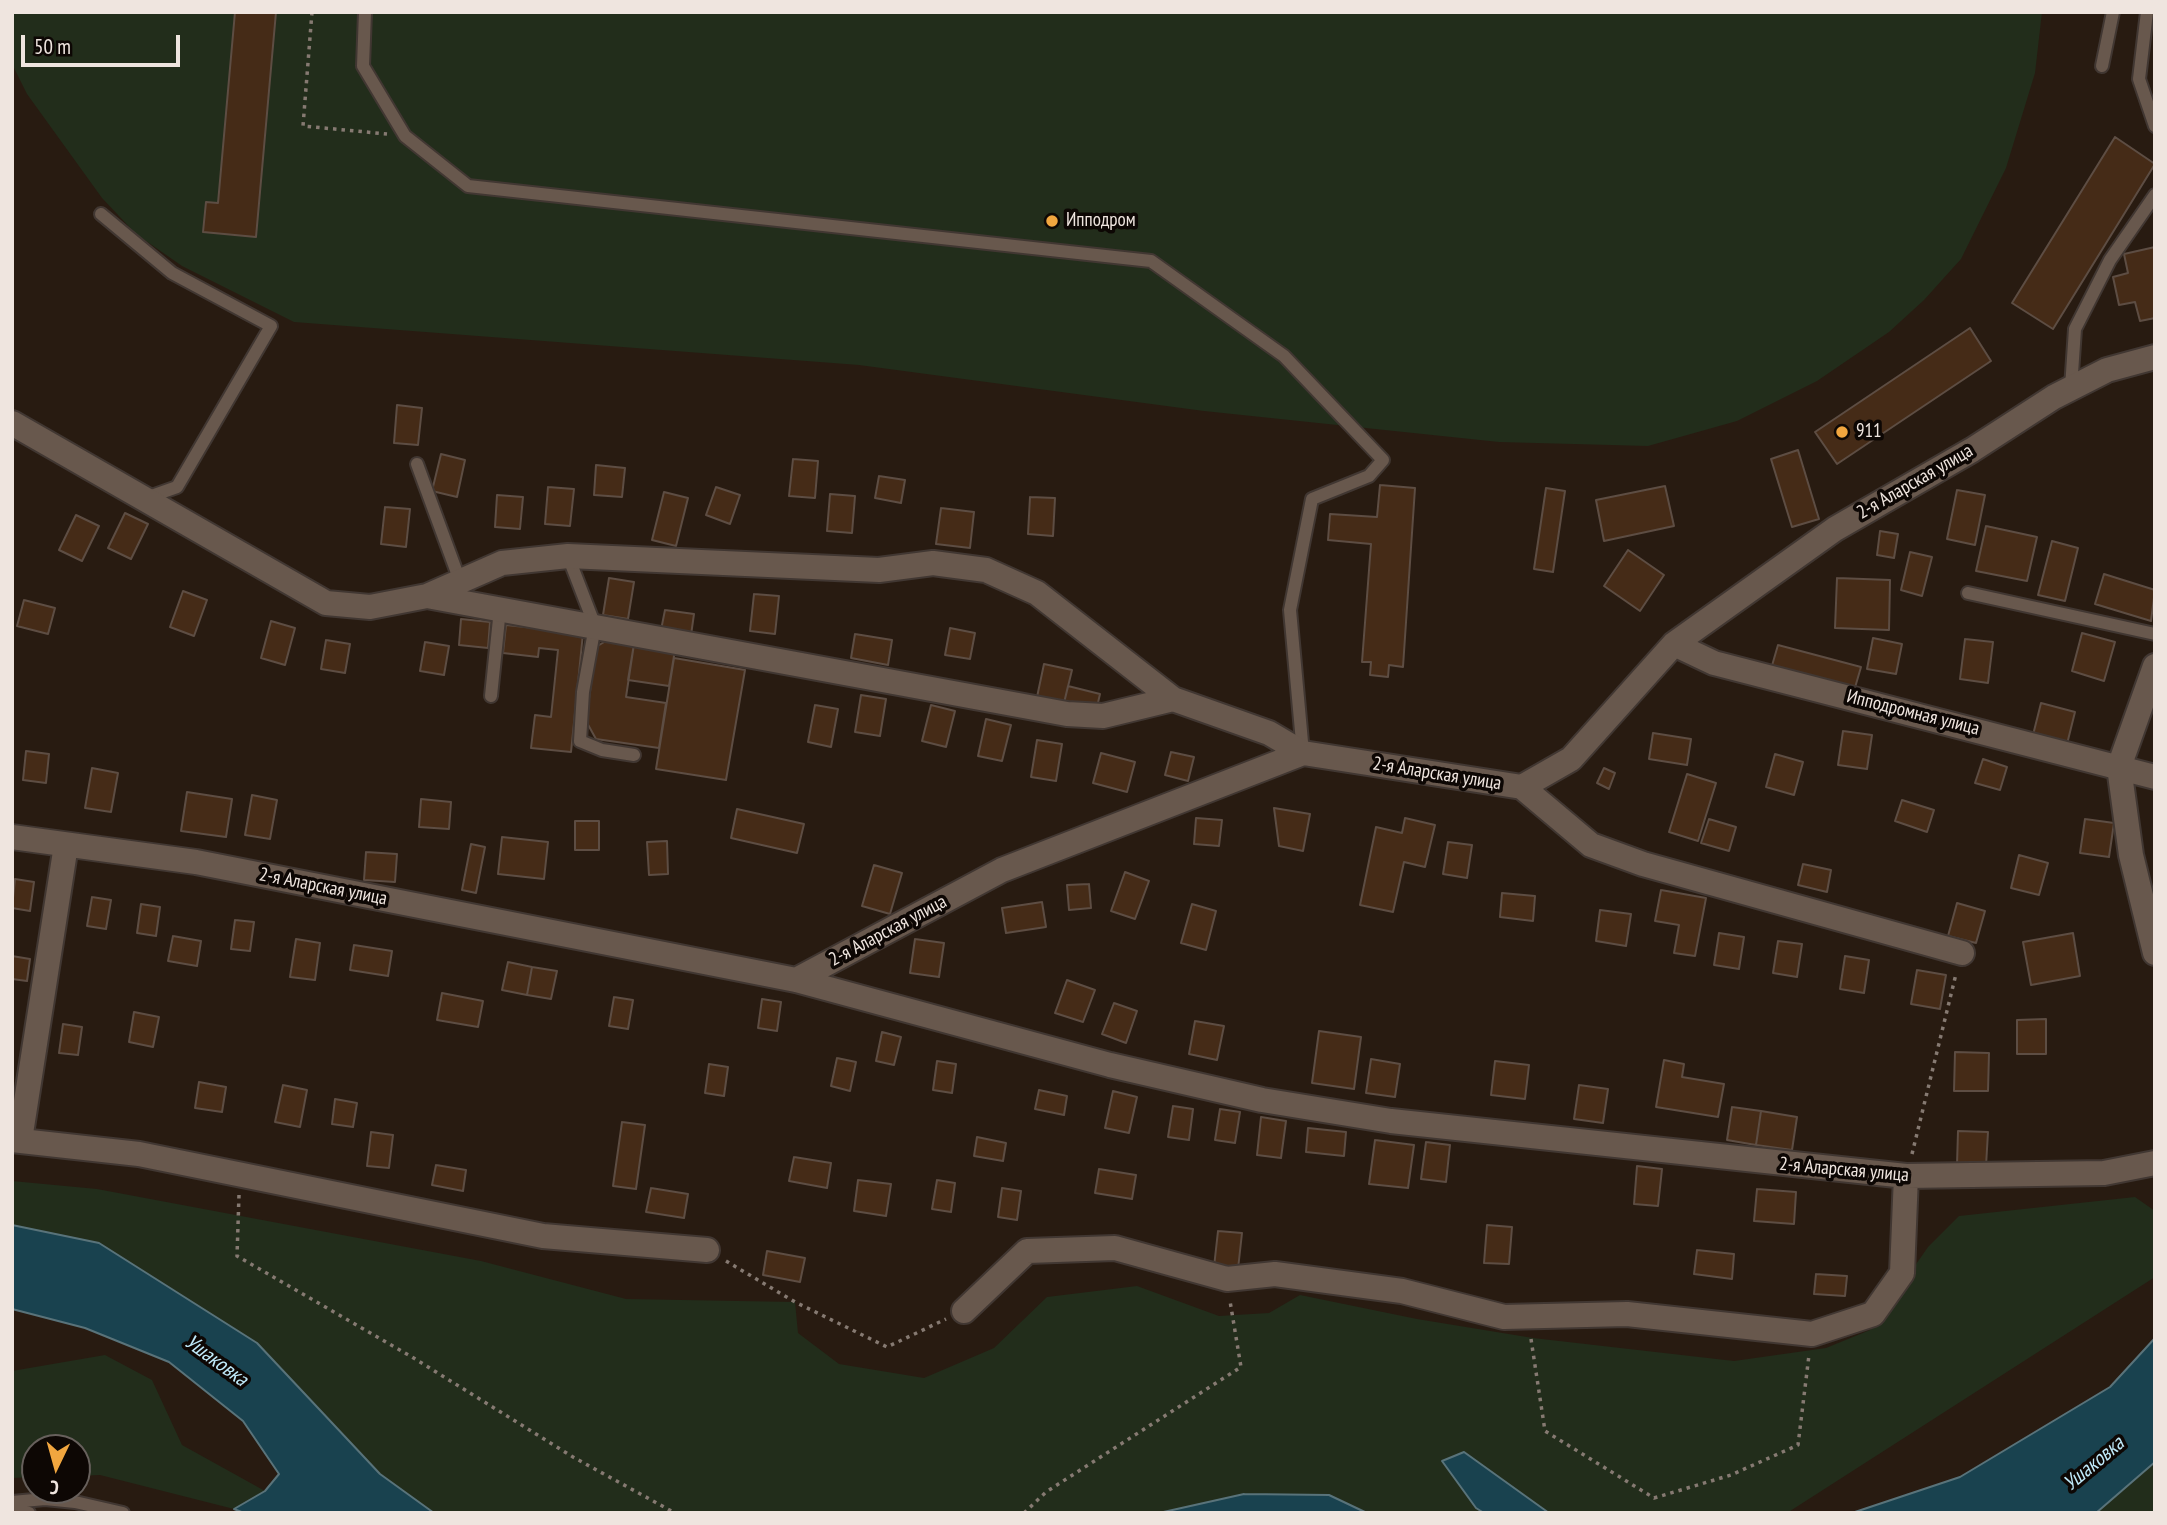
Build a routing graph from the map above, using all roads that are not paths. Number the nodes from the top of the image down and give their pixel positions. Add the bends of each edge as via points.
1 (365, 12) edge
2 (2113, 12) edge
3 (2147, 12) edge
4 (2102, 66) dead end
5 (2155, 126) edge
6 (2155, 195) edge
7 (101, 214) dead end
8 (2155, 357) edge
9 (2071, 388) junction
10 (12, 423) edge
11 (417, 464) dead end
12 (142, 499) junction
13 (568, 556) junction
14 (460, 581) junction
15 (1968, 593) dead end
16 (427, 596) junction
17 (500, 609) junction
18 (595, 626) junction
19 (2155, 634) edge
20 (1674, 644) junction
21 (2155, 666) edge
22 (491, 696) dead end
23 (1173, 699) junction
24 (1303, 753) junction
25 (634, 755) dead end
26 (2119, 767) junction
27 (2155, 777) edge
28 (1522, 787) junction
29 (12, 837) edge
30 (66, 845) junction
31 (1962, 953) road end
32 (2155, 953) edge
33 (796, 980) junction
34 (16, 1140) edge
35 (2155, 1163) edge
36 (1906, 1176) junction
37 (707, 1250) road end
38 (964, 1311) road end
39 (12, 1502) edge
40 (12, 1508) edge
41 (29, 1513) edge
42 (123, 1513) edge

1 - 24 lane via 363,66 405,136 468,186 1151,261 1284,356 1383,460 1369,476 1312,499 1290,610
2 - 4 lane
3 - 5 lane via 2139,79
6 - 9 lane via 2110,260 2075,329
7 - 12 lane via 172,273 271,326 177,487
8 - 9 street, 2-я Аларская улица via 2107,370
9 - 20 street, 2-я Аларская улица via 1835,529
10 - 12 street
11 - 14 lane
12 - 16 street via 326,603 370,607
13 - 14 street via 502,563
13 - 18 lane
13 - 23 street via 878,570 933,563 986,570 1037,593
14 - 16 street
15 - 19 lane
16 - 17 street
17 - 18 street
17 - 22 lane
18 - 23 street via 1067,714 1103,716
18 - 25 lane via 580,741
20 - 26 street, Ипподромная улица via 1714,663
20 - 28 street, 2-я Аларская улица via 1571,758
21 - 26 street
23 - 24 street via 1269,733
24 - 28 street, 2-я Аларская улица
24 - 33 street, 2-я Аларская улица via 1002,870
26 - 27 street, Ипподромная улица
26 - 32 street via 2131,855
28 - 31 street via 1591,845 1643,864
29 - 30 street, 2-я Аларская улица
30 - 33 street, 2-я Аларская улица via 196,862
30 - 34 street
33 - 36 street, 2-я Аларская улица via 1110,1065 1262,1100 1391,1121
34 - 37 street via 139,1154 543,1236
35 - 36 street, 2-я Аларская улица via 2104,1173
36 - 38 street via 1902,1273 1873,1314 1812,1334 1627,1314 1504,1317 1402,1291 1275,1274 1227,1279 1115,1248 1027,1251
39 - 42 lane via 65,1501
40 - 41 lane

